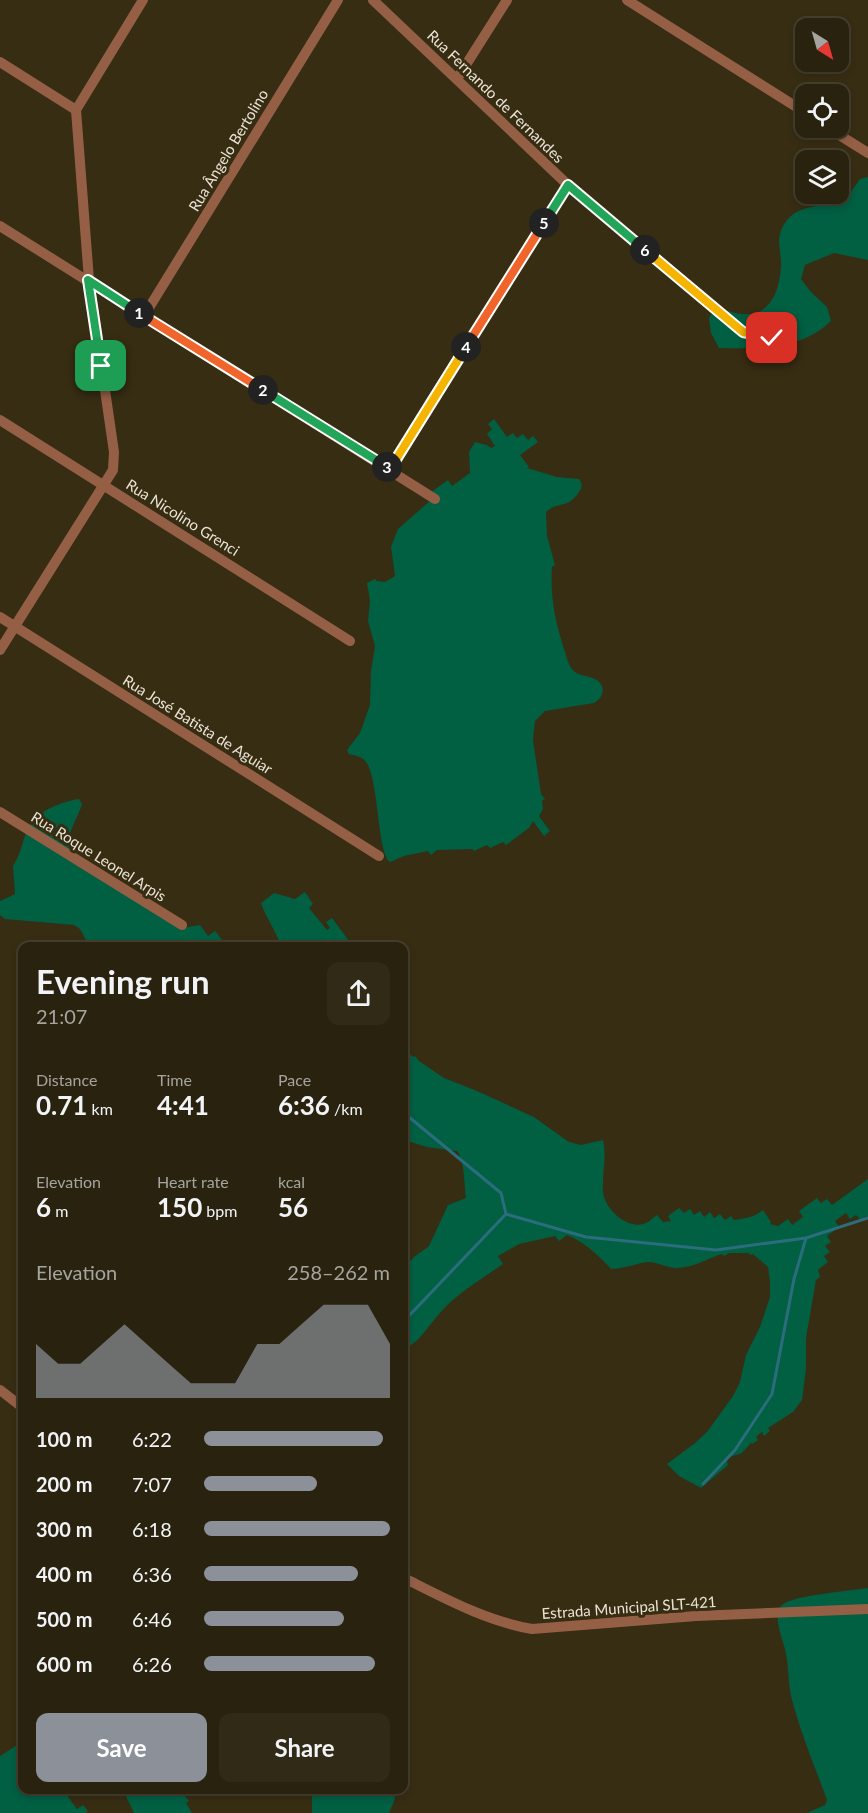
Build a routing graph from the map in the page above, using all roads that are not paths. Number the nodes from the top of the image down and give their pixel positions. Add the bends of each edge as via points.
1 (143, 0) edge
2 (338, 0) edge
3 (373, 0) edge
4 (507, 0) edge
5 (627, 0) edge
6 (0, 62) edge
7 (457, 79) junction
8 (795, 106) edge
9 (76, 110) junction
10 (844, 138) edge
11 (868, 153) edge
12 (568, 185) junction
13 (0, 226) edge
14 (88, 280) junction
15 (144, 316) junction
16 (772, 338) dead end
17 (0, 420) edge
18 (390, 469) junction
19 (104, 484) junction
20 (435, 499) dead end
21 (0, 617) edge
22 (15, 626) junction
23 (350, 641) dead end
24 (0, 650) edge
25 (0, 812) edge
26 (379, 856) dead end
27 (182, 925) dead end
28 (0, 1390) edge
29 (18, 1404) edge
30 (408, 1580) edge
31 (868, 1610) edge

1 - 9 street
2 - 15 street, Rua Ângelo Bertolino
3 - 7 street, Rua Fernando de Fernandes
4 - 7 street
5 - 8 street
6 - 9 street
7 - 12 street, Rua Fernando de Fernandes
9 - 14 street
10 - 11 street
12 - 16 street, Rua Fernando de Fernandes via 743,332
12 - 18 street
13 - 14 street
14 - 15 street
14 - 19 street via 114,452 113,470
15 - 18 street
17 - 19 street, Rua Nicolino Grenci
18 - 20 street
19 - 22 street
19 - 23 street, Rua Nicolino Grenci
21 - 22 street, Rua José Batista de Aguiar
22 - 24 street
22 - 26 street, Rua José Batista de Aguiar
25 - 27 street, Rua Roque Leonel Arpis
28 - 29 street
30 - 31 street, Estrada Municipal SLT-421 via 458,1605 532,1629 696,1616

